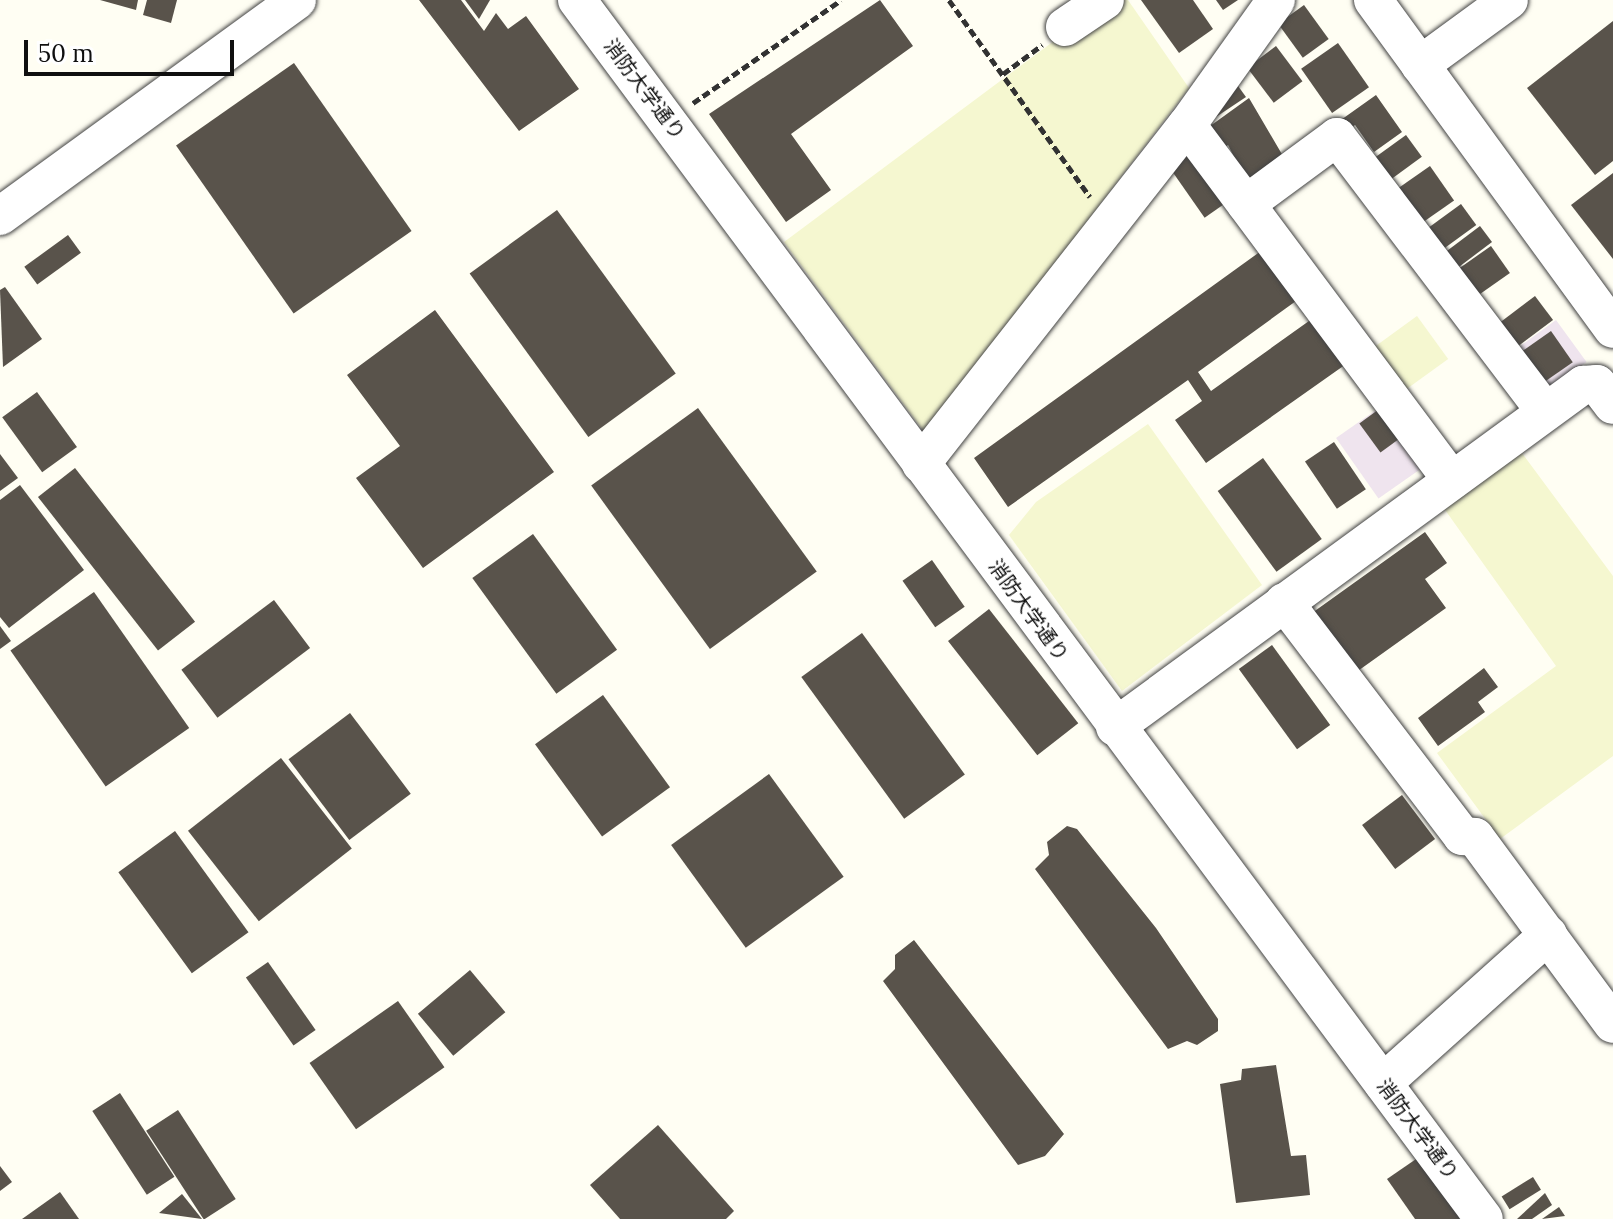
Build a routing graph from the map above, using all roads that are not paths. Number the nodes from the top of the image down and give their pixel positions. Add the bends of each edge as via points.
1 (297, 0) edge
2 (1105, 0) edge
3 (1276, 0) edge
4 (1373, 0) edge
5 (1509, 0) edge
6 (580, 1) edge
7 (1065, 27) road end
8 (1420, 65) junction
9 (1187, 125) junction
10 (1246, 204) junction
11 (0, 216) edge
12 (1613, 329) edge
13 (1613, 405) edge
14 (1545, 411) junction
15 (921, 464) junction
16 (1452, 480) junction
17 (1284, 602) junction
18 (1115, 727) junction
19 (1548, 935) junction
20 (1613, 1024) edge
21 (1383, 1083) junction
22 (1484, 1219) edge

1 - 11 street
2 - 7 street
3 - 9 street
4 - 8 street
5 - 8 street
6 - 15 street, 消防大学通り
8 - 12 street
9 - 10 street
9 - 15 street
10 - 14 street via 1337,137
10 - 16 street
13 - 14 street via 1597,384 1583,385
14 - 16 street
15 - 18 street, 消防大学通り
16 - 17 street
17 - 18 street
17 - 19 street via 1462,836 1475,837
18 - 21 street, 消防大学通り
19 - 20 street
19 - 21 street
21 - 22 street, 消防大学通り

